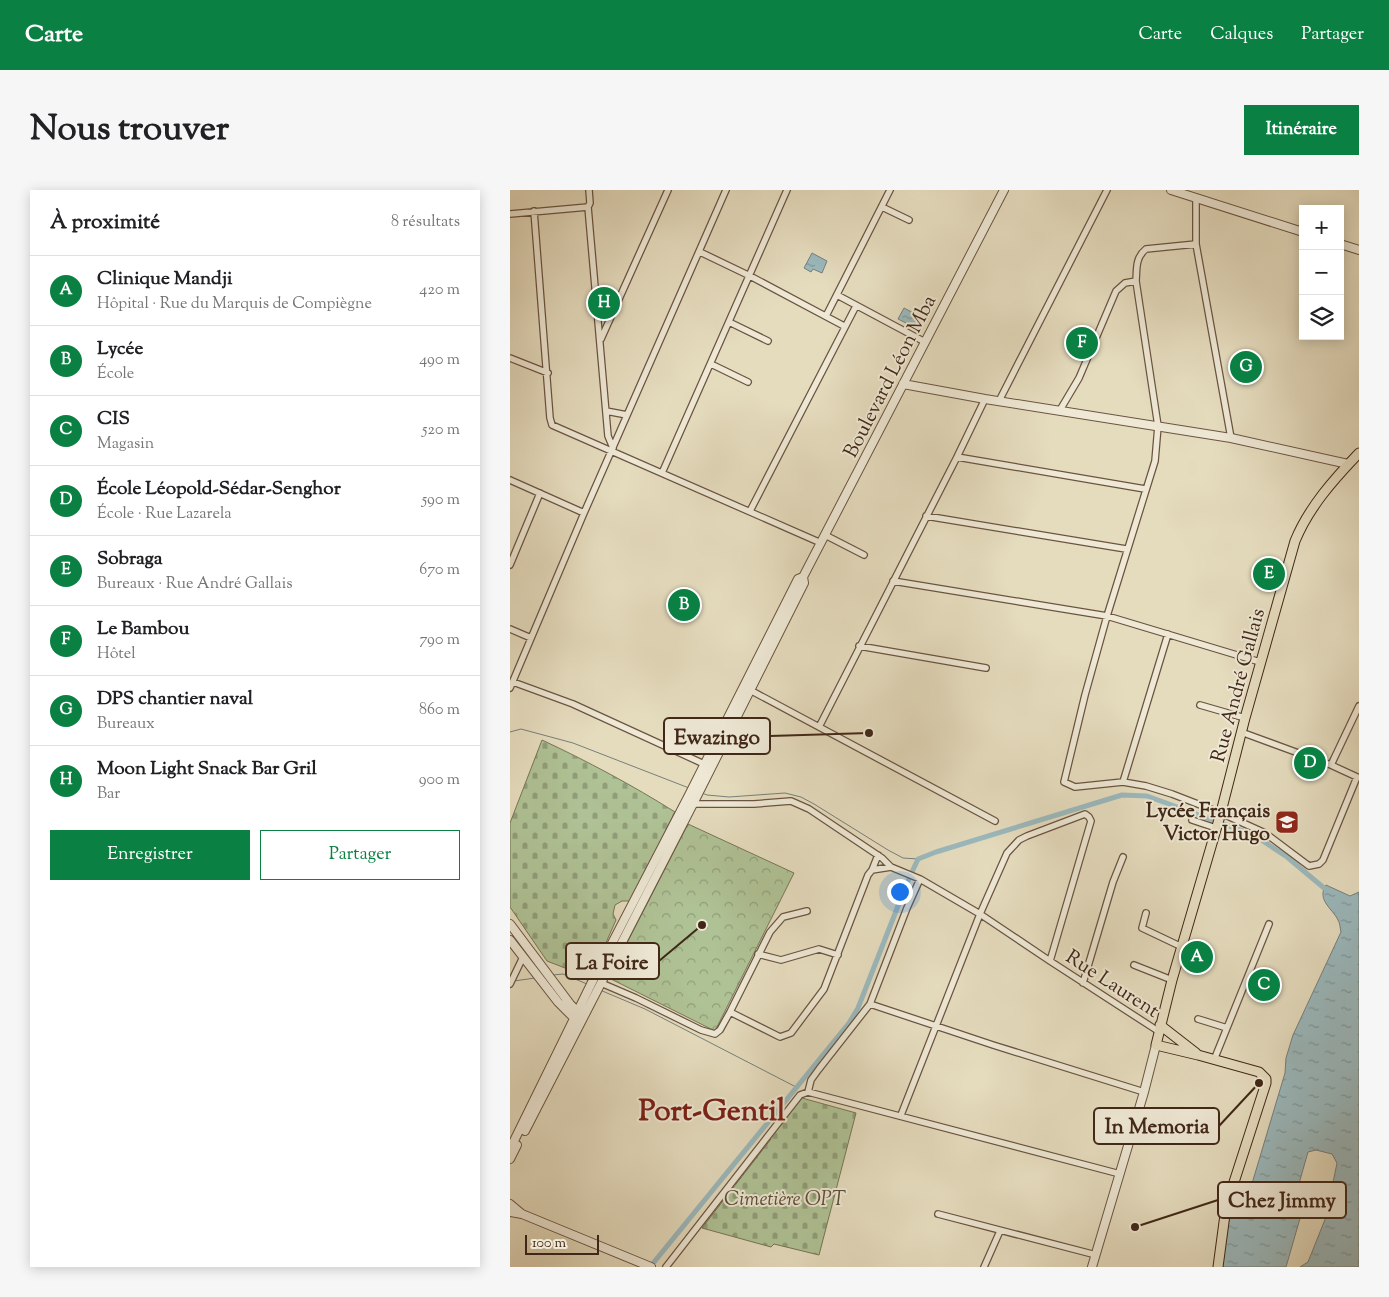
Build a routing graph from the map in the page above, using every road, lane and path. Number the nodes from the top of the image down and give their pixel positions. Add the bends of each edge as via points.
1 (590, 190) edge
2 (668, 190) edge
3 (726, 190) edge
4 (787, 190) edge
5 (890, 190) edge
6 (1004, 190) edge
7 (1107, 190) edge
8 (1172, 190) edge
9 (1196, 198) junction
10 (882, 207) junction
11 (588, 208) junction
12 (534, 211) junction
13 (510, 214) edge
14 (909, 220) dead end
15 (1299, 231) edge
16 (1196, 244) junction
17 (1344, 245) edge
18 (1359, 250) edge
19 (700, 252) junction
20 (750, 276) junction
21 (1136, 281) junction
22 (837, 295) junction
23 (856, 306) junction
24 (826, 316) junction
25 (730, 322) junction
26 (844, 326) junction
27 (600, 341) junction
28 (768, 341) dead end
29 (925, 342) junction
30 (510, 358) edge
31 (711, 364) junction
32 (548, 373) junction
33 (748, 382) dead end
34 (903, 384) junction
35 (985, 399) junction
36 (999, 400) junction
37 (1060, 410) junction
38 (606, 411) junction
39 (627, 415) junction
40 (1158, 426) junction
41 (1231, 438) junction
42 (612, 449) junction
43 (1359, 452) edge
44 (957, 457) junction
45 (1348, 464) junction
46 (662, 474) junction
47 (510, 480) edge
48 (1145, 489) junction
49 (540, 493) junction
50 (750, 511) junction
51 (584, 513) junction
52 (926, 516) junction
53 (825, 535) junction
54 (821, 543) junction
55 (1126, 549) junction
56 (864, 555) dead end
57 (510, 565) edge
58 (893, 581) junction
59 (1107, 616) junction
60 (510, 629) edge
61 (1168, 634) junction
62 (531, 638) junction
63 (859, 646) junction
64 (1260, 662) junction
65 (986, 668) dead end
66 (513, 682) junction
67 (510, 688) edge
68 (747, 688) junction
69 (1200, 705) dead end
70 (1359, 706) edge
71 (1245, 718) junction
72 (819, 727) junction
73 (1242, 732) junction
74 (704, 764) junction
75 (1331, 764) junction
76 (1358, 778) edge
77 (1123, 782) junction
78 (693, 804) junction
79 (1221, 814) junction
80 (1192, 820) dead end
81 (995, 821) dead end
82 (1217, 827) junction
83 (878, 855) junction
84 (1123, 857) dead end
85 (891, 867) junction
86 (872, 870) junction
87 (918, 878) junction
88 (807, 911) dead end
89 (1146, 913) dead end
90 (980, 914) junction
91 (510, 924) edge
92 (1269, 924) dead end
93 (510, 940) edge
94 (1182, 947) junction
95 (510, 953) edge
96 (521, 954) junction
97 (758, 954) junction
98 (838, 955) junction
99 (1050, 961) junction
100 (1134, 965) dead end
101 (1172, 980) junction
102 (1083, 983) junction
103 (510, 984) edge
104 (593, 988) junction
105 (566, 998) junction
106 (558, 1002) junction
107 (870, 1004) junction
108 (730, 1012) junction
109 (579, 1018) junction
110 (1198, 1019) dead end
111 (936, 1027) junction
112 (1159, 1028) junction
113 (1227, 1028) junction
114 (569, 1030) junction
115 (1156, 1045) junction
116 (1198, 1054) junction
117 (1214, 1060) junction
118 (808, 1092) junction
119 (1144, 1092) junction
120 (901, 1115) junction
121 (510, 1149) edge
122 (510, 1159) edge
123 (1120, 1174) junction
124 (510, 1204) edge
125 (510, 1212) edge
126 (522, 1214) junction
127 (938, 1214) dead end
128 (1000, 1231) junction
129 (1096, 1256) junction
130 (647, 1266) edge
131 (666, 1267) edge
132 (984, 1267) edge
133 (1092, 1267) edge
134 (1218, 1267) edge

1 - 11 street
2 - 27 street
3 - 19 street
4 - 20 street
5 - 10 street
6 - 29 street, Boulevard Léon Mba
7 - 36 street
8 - 9 street
9 - 15 street
9 - 16 street
10 - 14 street
10 - 22 street
11 - 12 street
11 - 27 street
12 - 13 street
12 - 32 street
16 - 21 street via 1146,249 1138,259
16 - 41 street
17 - 18 street
19 - 20 street
19 - 39 street
20 - 24 street
20 - 25 street
21 - 37 street via 1125,283 1116,292 1079,378
21 - 40 street
22 - 23 street
22 - 24 street
23 - 26 street
23 - 29 street
24 - 26 street
25 - 28 street
25 - 31 street
26 - 50 street
27 - 38 street
29 - 34 street, Boulevard Léon Mba
30 - 32 street
31 - 33 street
31 - 46 street
32 - 42 street via 552,425
34 - 35 street
34 - 53 street, Boulevard Léon Mba
35 - 36 street
35 - 44 street
36 - 37 street
37 - 40 street
38 - 39 street
38 - 42 street
39 - 42 street
40 - 41 street
40 - 48 street via 1155,461
41 - 45 street
42 - 46 street
42 - 51 street
43 - 45 main road, Rue André Gallais
44 - 48 street
44 - 52 street
45 - 64 main road, Rue André Gallais via 1324,492 1300,529
46 - 50 street
47 - 49 street
48 - 55 street
49 - 51 street
49 - 57 street
50 - 54 street
51 - 62 street
52 - 55 street
52 - 58 street
53 - 54 street, Boulevard Léon Mba
53 - 56 street
54 - 68 street, Boulevard Léon Mba via 803,577 798,579
55 - 59 street
58 - 59 street
58 - 63 street
59 - 61 street
59 - 77 street via 1064,782 1075,787
60 - 62 street
61 - 64 street
61 - 77 street
62 - 66 street
63 - 65 street
63 - 72 street
64 - 71 main road, Rue André Gallais
66 - 67 street
66 - 74 street via 573,704
68 - 72 street
68 - 74 street, Boulevard Léon Mba
68 - 78 street, Boulevard Léon Mba
69 - 71 street
70 - 75 street
71 - 73 main road, Rue André Gallais
72 - 81 street
73 - 75 street
73 - 79 main road, Rue André Gallais
74 - 104 street, Boulevard Léon Mba
75 - 76 street
76 - 79 street via 1323,860 1314,866 1309,866 1265,833
77 - 79 street via 1172,794
78 - 83 street, Rue Laurent via 790,801 809,808
78 - 104 street, Boulevard Léon Mba
79 - 82 main road, Rue André Gallais
80 - 82 street
82 - 94 main road, Rue André Gallais
83 - 85 street, Rue Laurent
83 - 86 street
84 - 102 street
85 - 86 street
85 - 87 street, Rue Laurent
86 - 98 street
87 - 90 street, Rue Laurent
87 - 107 street
88 - 97 street via 779,920
89 - 94 street via 1142,928
90 - 99 street, Rue Laurent
90 - 99 street via 1007,853 1019,840 1085,814 1090,817 1092,822
90 - 111 street
91 - 105 street
92 - 113 street
93 - 96 street
94 - 101 main road, Rue André Gallais
95 - 96 street
96 - 103 street
96 - 106 street
97 - 98 street via 781,960 819,949
97 - 108 street
98 - 108 street via 817,1001 788,1035 780,1037
99 - 102 street, Rue Laurent
100 - 101 street
101 - 112 main road, Rue André Gallais
102 - 112 street, Rue Laurent
104 - 105 street via 576,1000
104 - 108 street via 636,998 711,1034 718,1033
104 - 109 street, Boulevard Léon Mba
105 - 109 street
106 - 109 street
106 - 114 street via 568,1019
107 - 111 street
107 - 118 street via 811,1080
109 - 114 street, Boulevard Léon Mba
109 - 122 street, Boulevard Léon Mba
110 - 113 street
111 - 119 street
111 - 120 street
112 - 115 main road, Rue André Gallais
112 - 116 main road
113 - 117 street
114 - 121 street, Boulevard Léon Mba
115 - 116 main road
115 - 119 street
116 - 117 main road
117 - 134 main road via 1259,1072 1265,1076 1266,1083 1226,1207
118 - 120 street
118 - 131 street via 800,1095
119 - 123 street
120 - 123 street
123 - 129 street
124 - 126 street
125 - 126 street
126 - 130 street
127 - 128 street
128 - 129 street
128 - 132 street
129 - 133 street

